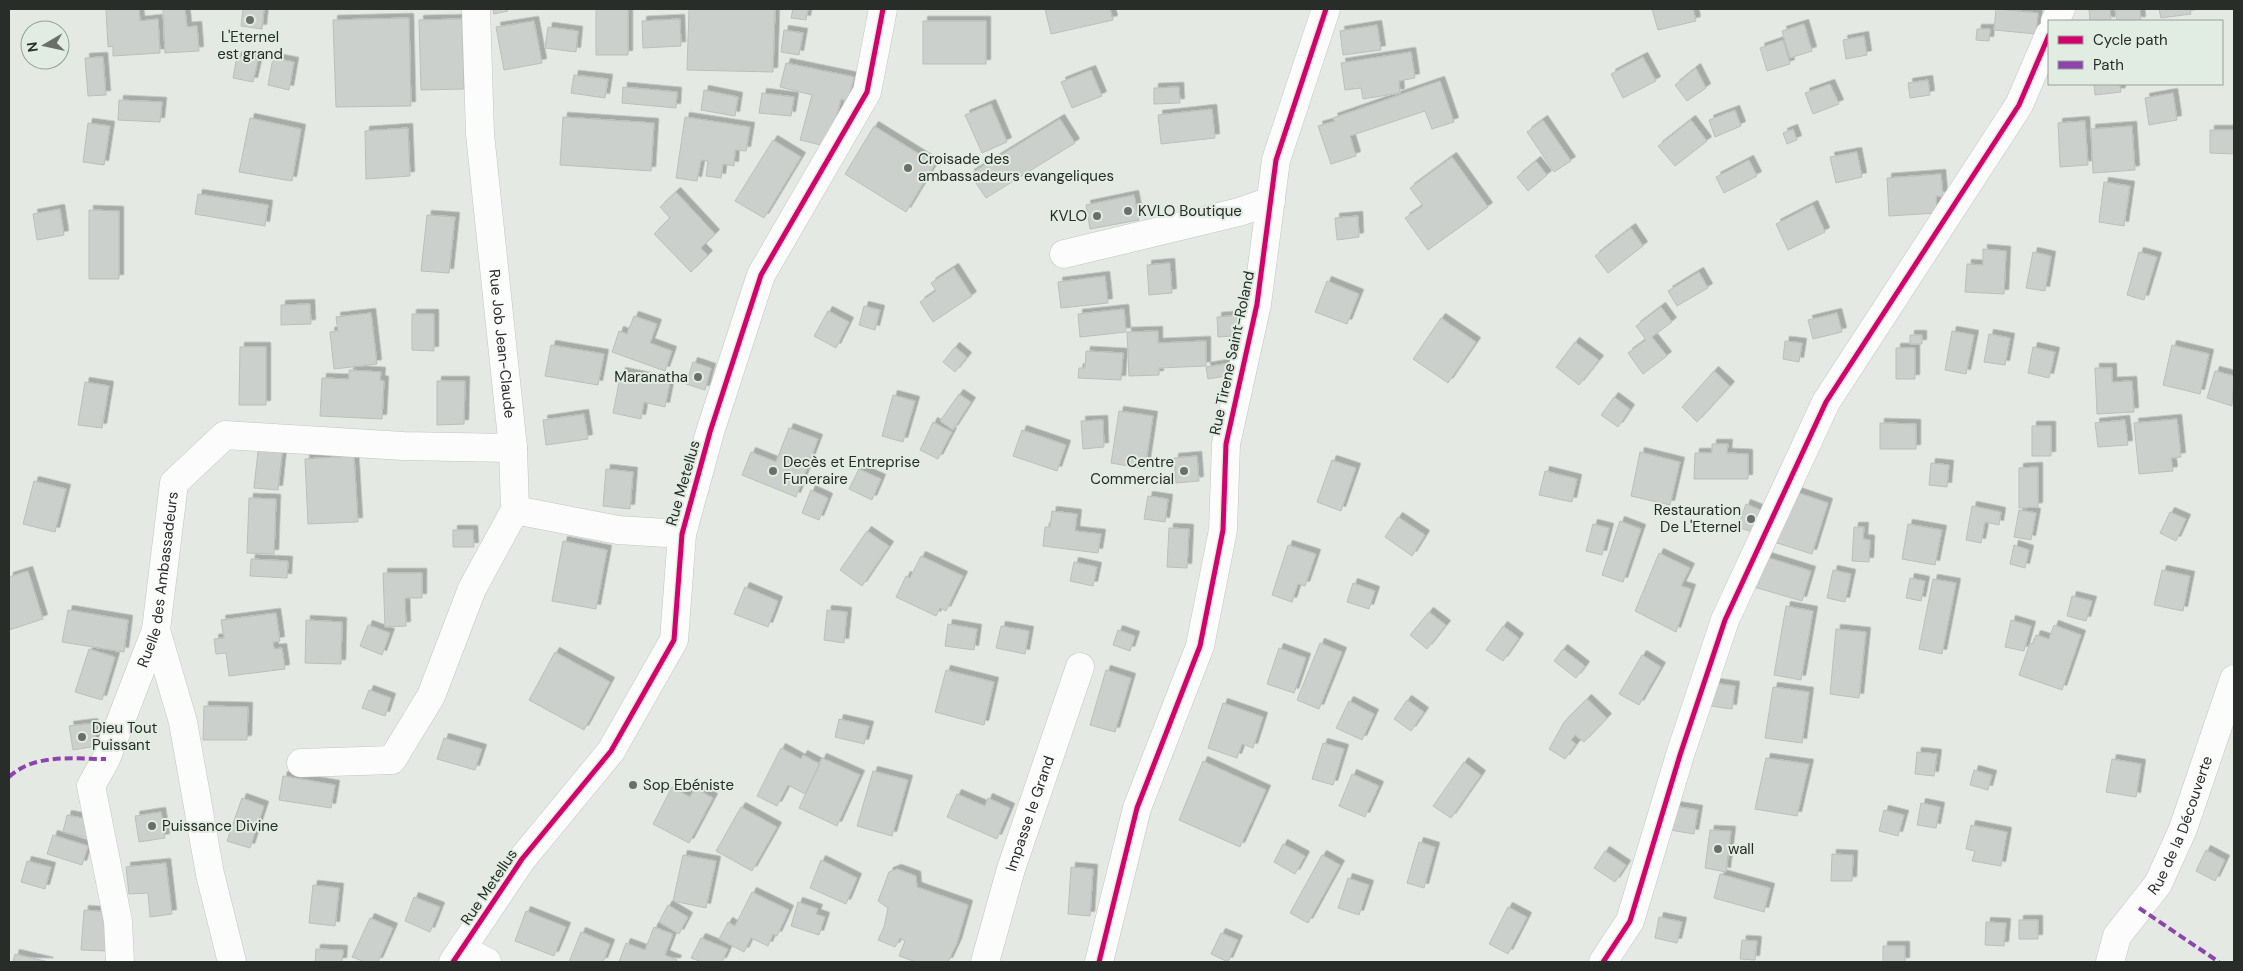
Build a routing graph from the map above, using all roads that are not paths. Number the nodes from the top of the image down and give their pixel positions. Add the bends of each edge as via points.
1 (476, 9) edge
2 (883, 9) edge
3 (1326, 9) edge
4 (2048, 37) edge
5 (1272, 201) junction
6 (1064, 254) dead end
7 (513, 448) junction
8 (515, 510) junction
9 (682, 534) junction
10 (156, 630) junction
11 (1080, 668) dead end
12 (2234, 679) edge
13 (301, 763) dead end
14 (458, 956) edge
15 (120, 962) edge
16 (232, 962) edge
17 (487, 962) edge
18 (985, 962) edge
19 (1099, 962) edge
20 (1602, 962) edge
21 (2110, 962) edge

1 - 7 street, Rue Job Jean-Claude via 480,134
2 - 9 street, Rue Metellus via 867,92 761,275 710,432
3 - 5 street, Rue Tirene Saint-Roland via 1276,160
4 - 20 street via 2019,105 1826,402 1725,620 1630,921
5 - 6 street via 1239,212
5 - 19 street, Rue Tirene Saint-Roland via 1257,304 1226,444 1222,530 1200,646 1137,808
7 - 8 street, Rue Job Jean-Claude
7 - 10 street, Ruelle des Ambassadeurs via 403,446 225,435 174,483
8 - 9 street via 618,530
8 - 13 street via 472,589 431,696 392,760
9 - 14 street, Rue Metellus via 674,640 611,751 522,859
10 - 15 street, Ruelle des Ambassadeurs via 106,759 91,786 118,922
10 - 16 street via 183,722 210,874
11 - 18 street, Impasse le Grand via 1011,869
12 - 21 street, Rue de la Découverte via 2183,829 2158,884 2118,936
14 - 17 street

